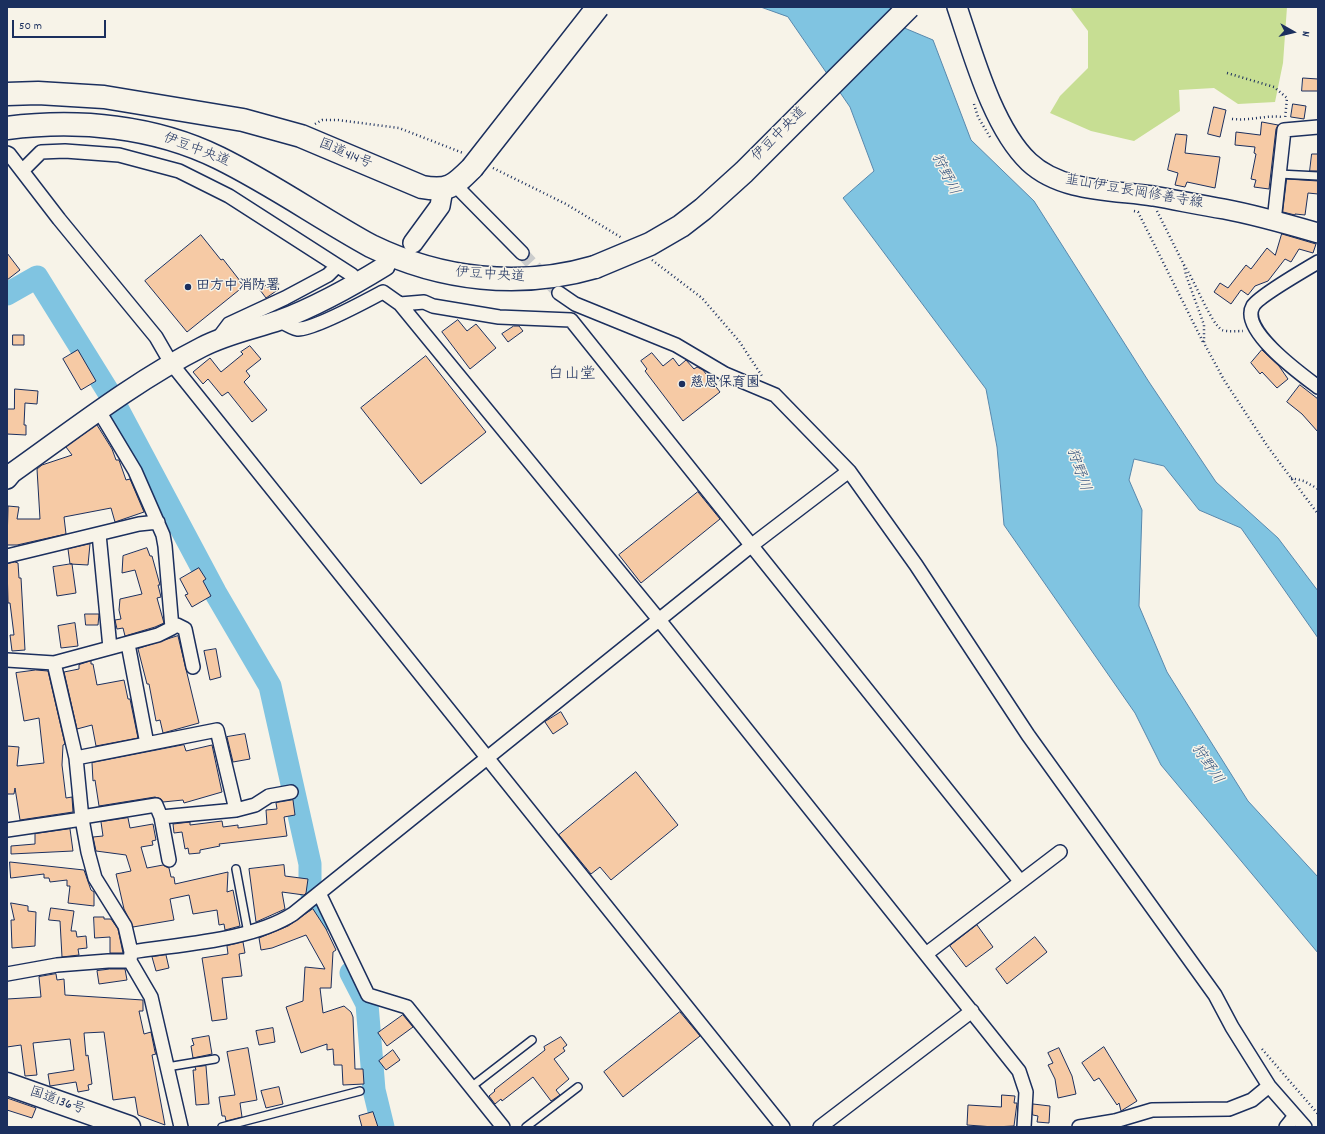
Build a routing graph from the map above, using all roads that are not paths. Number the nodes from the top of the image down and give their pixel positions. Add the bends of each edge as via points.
1 (598, 7) edge
2 (900, 7) edge
3 (909, 7) edge
4 (957, 7) edge
5 (8, 95) edge
6 (7, 121) edge
7 (1318, 127) edge
8 (7, 128) edge
9 (7, 153) edge
10 (22, 171) junction
11 (1279, 174) junction
12 (1318, 176) edge
13 (449, 187) junction
14 (1274, 221) junction
15 (1318, 233) edge
16 (413, 243) dead end
17 (522, 253) tunnel mouth
18 (1318, 262) edge
19 (592, 264) junction
20 (337, 266) junction
21 (385, 266) dead end
22 (352, 275) dead end
23 (559, 293) tunnel mouth
24 (400, 304) junction
25 (279, 320) junction
26 (217, 340) junction
27 (171, 363) junction
28 (1318, 388) edge
29 (100, 411) junction
30 (849, 471) junction
31 (7, 479) edge
32 (158, 522) junction
33 (99, 534) junction
34 (752, 546) junction
35 (7, 556) edge
36 (660, 621) junction
37 (172, 628) junction
38 (128, 644) junction
39 (110, 648) junction
40 (7, 660) edge
41 (54, 663) junction
42 (193, 667) dead end
43 (147, 744) junction
44 (76, 758) junction
45 (489, 758) junction
46 (291, 792) dead end
47 (236, 810) junction
48 (161, 817) junction
49 (82, 818) junction
50 (7, 830) edge
51 (1060, 852) dead end
52 (169, 860) dead end
53 (236, 869) dead end
54 (1020, 881) junction
55 (319, 893) junction
56 (248, 933) junction
57 (926, 954) junction
58 (130, 956) junction
59 (7, 974) edge
60 (972, 1011) junction
61 (532, 1040) dead end
62 (215, 1059) dead end
63 (167, 1067) junction
64 (7, 1084) edge
65 (1269, 1086) junction
66 (471, 1087) junction
67 (578, 1087) dead end
68 (360, 1091) dead end
69 (1294, 1116) junction
70 (1105, 1125) edge
71 (129, 1127) edge
72 (180, 1127) edge
73 (222, 1127) edge
74 (503, 1127) edge
75 (526, 1127) edge
76 (783, 1127) edge
77 (820, 1127) edge
78 (1024, 1127) edge
79 (1079, 1127) edge
80 (1286, 1127) edge
81 (1306, 1127) edge

1 - 13 highway, bridge via 477,163
2 - 19 highway, 伊豆中央道 via 701,205 648,239
3 - 19 highway, 伊豆中央道, bridge via 744,172 703,209 681,226 650,244
4 - 14 street, 韮山伊豆長岡修善寺線 via 982,81 1007,132 1029,162 1042,172 1069,184 1226,209
5 - 13 highway, 国道414号 via 38,93 104,97 243,120 301,136 422,187
6 - 19 highway, 伊豆中央道 via 56,117 110,119 199,141 244,164 374,240 392,249 436,263 476,271 513,273
7 - 11 street via 1284,123
8 - 19 highway, 伊豆中央道 via 43,124 81,124 109,126 172,139 240,169 371,246 434,270 476,277 515,279 559,275
9 - 10 street
10 - 20 street via 41,152 65,151 119,155 179,171 229,196
10 - 27 street via 156,337
11 - 12 lane
11 - 14 street
13 - 16 street via 440,206
13 - 17 street
14 - 15 street, 韮山伊豆長岡修善寺線
18 - 28 street via 1253,306 1252,321 1256,330 1275,352
20 - 22 street
20 - 26 street via 328,275 229,324
21 - 25 street via 341,292
23 - 30 street via 587,309 676,345 725,374 775,395
24 - 25 street via 383,292 354,308 307,328 298,329
24 - 34 street via 424,302 500,317 571,320
24 - 36 street
25 - 26 street
26 - 27 street
27 - 29 street
27 - 45 street
29 - 31 street
29 - 32 street via 135,471
30 - 34 street
30 - 65 street via 916,565 1028,735 1215,995
32 - 33 street
32 - 37 street via 166,546
33 - 35 street
33 - 39 street
34 - 36 street
34 - 54 street
36 - 45 street
36 - 57 street
37 - 38 street
37 - 42 street via 177,625 185,629
38 - 39 street
38 - 43 street
39 - 41 street
40 - 41 street
41 - 44 street
43 - 44 street
43 - 47 street via 217,730
44 - 49 street
45 - 55 street
45 - 76 street
46 - 47 street via 274,795 255,805
47 - 48 street
48 - 49 street via 156,805
48 - 52 street
49 - 50 street
49 - 58 street via 95,878 125,926
51 - 54 street
53 - 56 lane
54 - 57 street
55 - 56 street via 284,919
55 - 66 street via 368,995 407,1007
56 - 58 street
57 - 60 street
58 - 59 street
58 - 63 street via 151,997
60 - 77 street
60 - 78 street via 1023,1079 1026,1092
61 - 66 lane
62 - 63 lane
63 - 72 street
64 - 71 highway, 国道136号
65 - 69 street
65 - 70 street via 1252,1100 1229,1109 1152,1110
66 - 74 street
67 - 75 lane
68 - 73 lane
69 - 80 street
69 - 81 street
70 - 79 street

